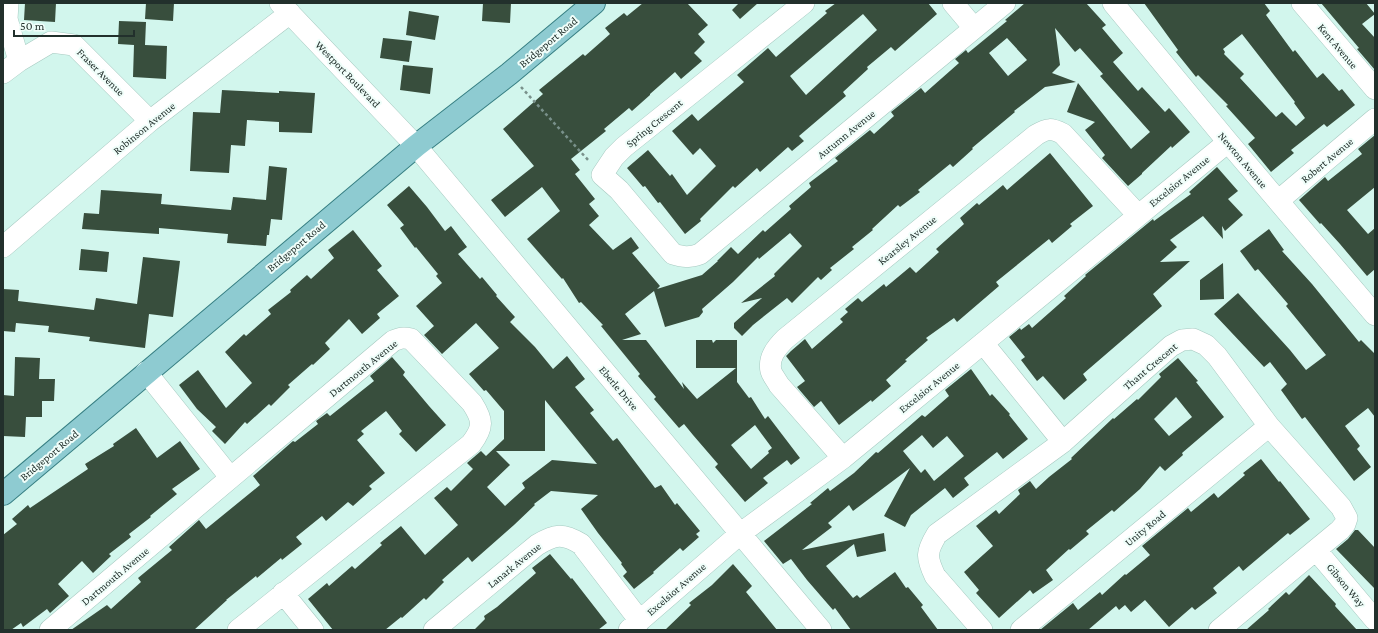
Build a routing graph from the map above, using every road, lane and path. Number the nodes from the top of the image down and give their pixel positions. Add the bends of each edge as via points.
1 (8, 3) edge
2 (594, 3) edge
3 (804, 3) edge
4 (954, 3) edge
5 (1005, 3) edge
6 (1113, 3) edge
7 (1302, 3) edge
8 (285, 8) edge
9 (974, 28) junction
10 (11, 67) edge
11 (509, 74) junction
12 (1375, 90) edge
13 (1375, 119) edge
14 (150, 121) junction
15 (1228, 142) junction
16 (416, 146) junction
17 (602, 175) junction
18 (1278, 201) junction
19 (1138, 215) junction
20 (3, 247) edge
21 (1373, 309) edge
22 (983, 343) junction
23 (146, 372) junction
24 (1269, 426) junction
25 (1063, 442) junction
26 (843, 458) junction
27 (230, 477) junction
28 (3, 493) edge
29 (741, 533) junction
30 (1316, 550) junction
31 (283, 593) junction
32 (1375, 620) edge
33 (634, 626) edge
34 (59, 628) edge
35 (238, 630) edge
36 (313, 630) edge
37 (434, 630) edge
38 (821, 630) edge
39 (982, 630) edge
40 (1021, 630) edge
41 (1219, 630) edge

1 - 10 street
2 - 11 main road, Bridgeport Road
3 - 17 street, Spring Crescent via 624,148 614,157
4 - 9 street
5 - 9 street, Autumn Avenue
6 - 15 street, Newton Avenue
7 - 12 street, Kent Avenue
8 - 14 street, Robinson Avenue
8 - 16 street, Westport Boulevard
9 - 17 street, Autumn Avenue via 700,254 692,257 673,254 619,190
10 - 14 street, Fraser Avenue via 51,42 74,45
11 - 16 main road, Bridgeport Road
11 - 17 path
13 - 18 street, Robert Avenue
14 - 20 street, Robinson Avenue
15 - 18 street, Newton Avenue
15 - 19 street, Excelsior Avenue
16 - 23 main road, Bridgeport Road
16 - 29 street, Eberle Drive
18 - 21 street, Newton Avenue
19 - 22 street, Excelsior Avenue
19 - 26 street, Kearsley Avenue via 1063,134 1045,130 785,339 776,348 771,360 771,372
22 - 25 street
22 - 26 street, Excelsior Avenue
23 - 27 street
23 - 28 main road, Bridgeport Road
24 - 25 street, Thant Crescent via 1217,356 1206,345 1193,339 1182,340 1171,346
24 - 30 street, Thant Crescent via 1347,518 1345,524
24 - 40 street, Unity Road
25 - 39 street, Thant Crescent via 937,534 931,543 928,554 935,576
26 - 29 street, Excelsior Avenue
27 - 31 street, Dartmouth Avenue via 393,341 400,338 411,339 479,413 482,424 471,444
27 - 34 street, Dartmouth Avenue
29 - 33 street, Excelsior Avenue
29 - 38 street, Eberle Drive
30 - 32 street, Gibson Way
30 - 41 street, Thant Crescent
31 - 35 street, Dartmouth Avenue
31 - 36 street
33 - 37 street, Lanark Avenue via 581,544 560,536 549,538 537,545

